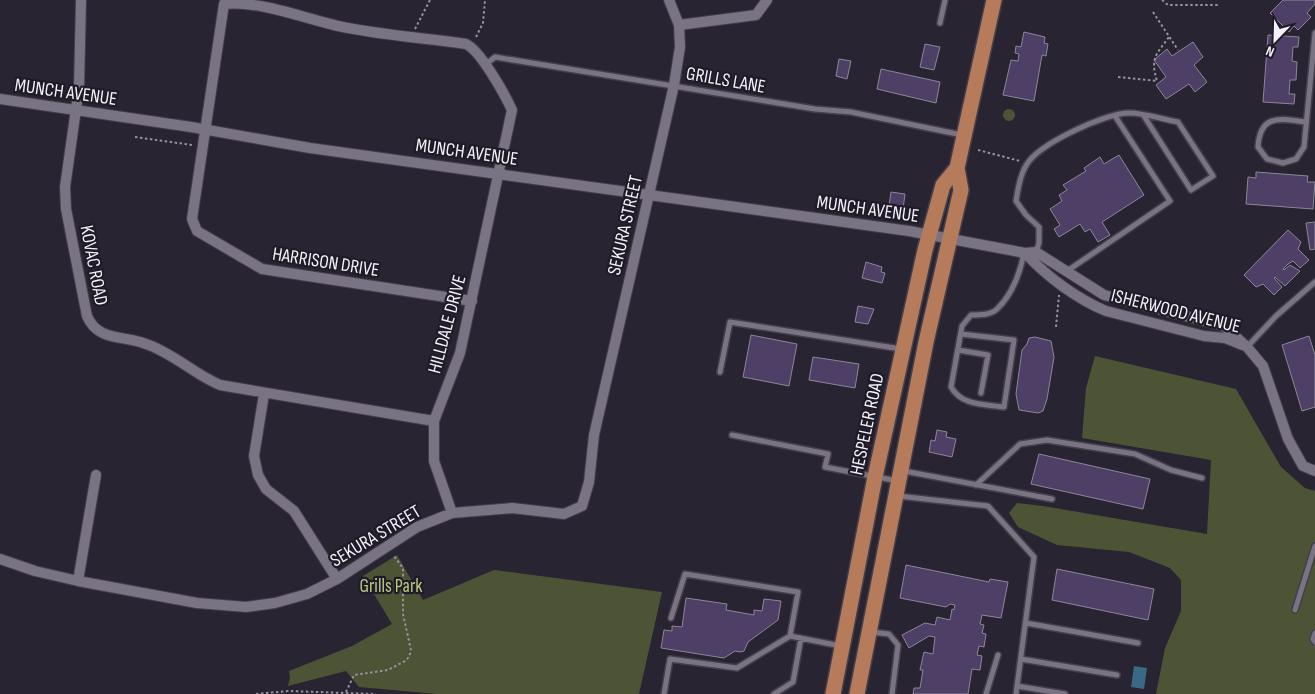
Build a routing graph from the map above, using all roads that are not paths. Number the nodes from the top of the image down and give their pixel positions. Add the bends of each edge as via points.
1 (81, 0) edge
2 (669, 0) edge
3 (767, 0) edge
4 (945, 0) edge
5 (994, 0) edge
6 (940, 23) dead end
7 (679, 25) junction
8 (1315, 33) edge
9 (414, 36) joint
10 (485, 65) junction
11 (674, 85) junction
12 (0, 100) edge
13 (76, 111) junction
14 (1115, 116) junction
15 (1144, 116) junction
16 (1306, 122) junction
17 (205, 129) junction
18 (964, 136) junction
19 (957, 168) junction
20 (500, 173) junction
21 (649, 193) junction
22 (929, 234) junction
23 (950, 237) junction
24 (1036, 252) junction
25 (1025, 253) junction
26 (1066, 271) junction
27 (1315, 282) edge
28 (472, 301) junction
29 (961, 334) junction
30 (1248, 347) junction
31 (902, 350) junction
32 (958, 350) junction
33 (720, 372) dead end
34 (981, 393) dead end
35 (264, 394) junction
36 (434, 421) junction
37 (732, 435) dead end
38 (1315, 471) edge
39 (96, 475) dead end
40 (900, 476) junction
41 (875, 477) junction
42 (1202, 478) dead end
43 (976, 485) junction
44 (896, 496) junction
45 (1052, 499) dead end
46 (452, 512) junction
47 (1315, 546) edge
48 (0, 559) edge
49 (337, 579) junction
50 (78, 581) junction
51 (1295, 610) dead end
52 (671, 618) dead end
53 (1026, 622) junction
54 (869, 632) junction
55 (1315, 633) edge
56 (790, 636) junction
57 (801, 638) junction
58 (1315, 642) edge
59 (1138, 643) dead end
60 (842, 646) junction
61 (998, 655) dead end
62 (1021, 659) junction
63 (1117, 675) dead end
64 (1017, 686) junction
65 (664, 694) edge
66 (774, 694) edge
67 (832, 694) edge
68 (857, 694) edge
69 (892, 694) edge
70 (986, 694) edge
71 (1016, 694) edge
72 (1065, 694) edge

1 - 13 street, KOVAC ROAD
2 - 7 street
3 - 7 street via 756,15
4 - 6 lane
5 - 18 main road, HESPELER ROAD
7 - 11 street, SEKURA STREET via 680,47
8 - 16 lane
9 - 10 street, HILLDALE DRIVE via 471,46
9 - 17 street, HARRISON DRIVE via 338,26 270,6 236,0 224,4
10 - 11 lane, GRILLS LANE via 495,56
10 - 20 street, HILLDALE DRIVE via 512,110
11 - 18 lane, GRILLS LANE via 851,112
11 - 21 street, SEKURA STREET
12 - 13 street, MUNCH AVENUE
13 - 17 street, MUNCH AVENUE
13 - 35 street, KOVAC ROAD via 65,187 66,209 91,325 106,336 145,343 220,385
14 - 15 lane via 1128,113
14 - 24 lane via 1072,131 1028,163 1016,201 1039,227
14 - 26 lane via 1170,201
15 - 15 lane via 1191,190 1213,176 1178,122
16 - 16 lane via 1276,119 1266,124 1259,133 1258,147 1267,159 1283,163 1296,159 1304,147
17 - 20 street, MUNCH AVENUE via 310,148
17 - 28 street, HARRISON DRIVE via 192,219 197,231 262,269
18 - 19 main road, HESPELER ROAD
19 - 22 main road, HESPELER ROAD via 943,185
19 - 23 main road, HESPELER ROAD via 961,190
20 - 21 street, MUNCH AVENUE
20 - 28 street, HILLDALE DRIVE
21 - 22 street, MUNCH AVENUE
21 - 46 street, SEKURA STREET via 594,435 589,482 582,506 564,514 512,508
22 - 23 street
22 - 31 main road, HESPELER ROAD
23 - 25 street
23 - 40 main road, HESPELER ROAD
24 - 25 street
24 - 26 street, ISHERWOOD AVENUE
25 - 29 lane via 1019,277 997,309 971,316 962,326
25 - 30 street, ISHERWOOD AVENUE via 1038,267 1094,306 1225,338
26 - 30 street, ISHERWOOD AVENUE via 1104,296 1224,326
27 - 30 lane via 1276,316
28 - 36 street, HILLDALE DRIVE via 460,353
29 - 32 lane
29 - 32 lane via 1014,340 1004,407 968,402 956,395 950,387
30 - 38 street, ISHERWOOD AVENUE via 1263,366 1288,439 1304,466
31 - 33 lane via 730,322
31 - 41 main road, HESPELER ROAD
32 - 34 lane via 988,355
35 - 36 street, KOVAC ROAD
35 - 49 street via 254,456 258,475 266,489 294,511
36 - 46 street, HILLDALE DRIVE via 434,461
37 - 41 lane via 828,454 826,467
39 - 50 street
40 - 41 lane
40 - 43 lane
40 - 44 main road, HESPELER ROAD
41 - 60 main road, HESPELER ROAD
42 - 43 lane via 1171,470 1134,454 1047,440 1020,444
43 - 45 lane
44 - 53 lane via 988,506 1034,557
44 - 54 main road, HESPELER ROAD
46 - 49 street, SEKURA STREET via 417,527
47 - 51 lane
48 - 50 street, SEKURA STREET
49 - 50 street, SEKURA STREET via 307,594 246,607 197,603
52 - 56 lane via 684,574 798,592
53 - 59 lane
53 - 62 lane
54 - 68 main road, HESPELER ROAD
54 - 69 lane via 889,634 898,645
55 - 58 lane
56 - 57 lane
56 - 65 lane via 737,668 670,659
57 - 60 lane
57 - 66 lane via 792,682
60 - 67 main road, HESPELER ROAD
61 - 70 lane
62 - 63 lane
62 - 64 lane
64 - 71 lane
64 - 72 lane

